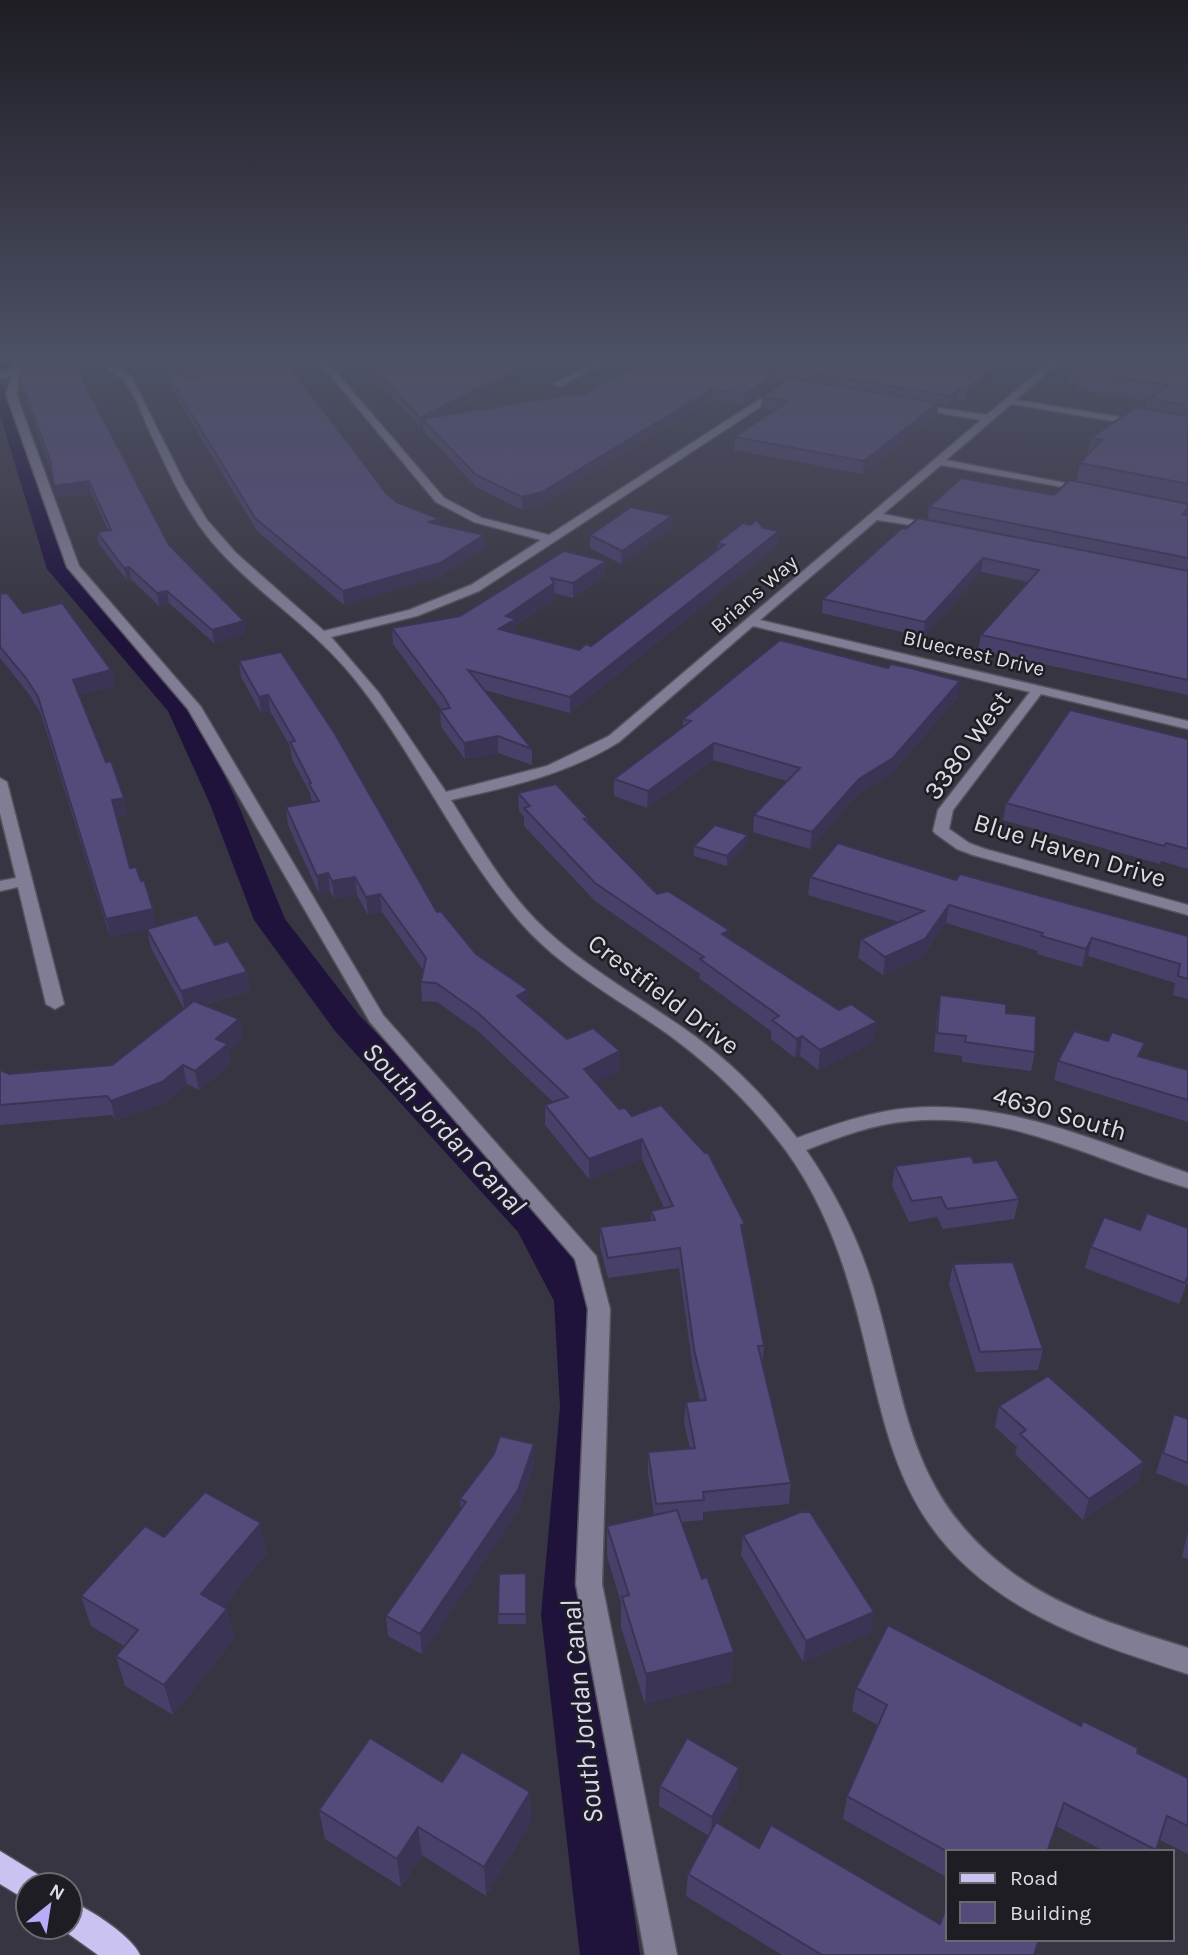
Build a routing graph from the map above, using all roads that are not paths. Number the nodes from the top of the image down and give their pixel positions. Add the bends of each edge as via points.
1 (31, 449) edge
2 (166, 449) edge
3 (397, 449) edge
4 (688, 449) edge
5 (952, 449) edge
6 (938, 461) junction
7 (1104, 494) edge
8 (875, 516) junction
9 (948, 530) edge
10 (551, 539) junction
11 (751, 622) junction
12 (319, 636) junction
13 (1038, 690) junction
14 (1188, 725) edge
15 (0, 782) edge
16 (441, 798) junction
17 (941, 831) joint
18 (25, 881) junction
19 (0, 886) edge
20 (1188, 910) edge
21 (55, 1004) dead end
22 (793, 1147) junction
23 (1188, 1181) edge
24 (1188, 1661) edge
25 (84, 1926) edge
26 (124, 1955) edge
27 (661, 1955) edge

1 - 27 street via 73,567 194,707 376,1018 585,1256 599,1309 589,1584
2 - 12 street, Crestfield Drive via 212,534
3 - 10 street via 440,500 478,520
4 - 10 street
5 - 6 street, Brians Way
6 - 7 street
6 - 8 street, Brians Way
8 - 9 street
8 - 11 street, Brians Way
10 - 12 street via 448,601
11 - 13 street, Bluecrest Drive
11 - 16 street, Brians Way via 625,731 588,755 544,773
12 - 16 street, Crestfield Drive via 356,671
13 - 14 street, Bluecrest Drive
13 - 17 street, 3380 West via 946,810
15 - 18 street
16 - 22 street, Crestfield Drive via 503,892 536,930 710,1058 754,1100
17 - 20 street, Blue Haven Drive via 979,852
18 - 19 street
18 - 21 street
22 - 23 street, 4630 South via 886,1117 964,1114 1027,1126
22 - 24 street, Crestfield Drive via 847,1245 906,1450 931,1507 1003,1583 1034,1603 1096,1632
25 - 26 main road

